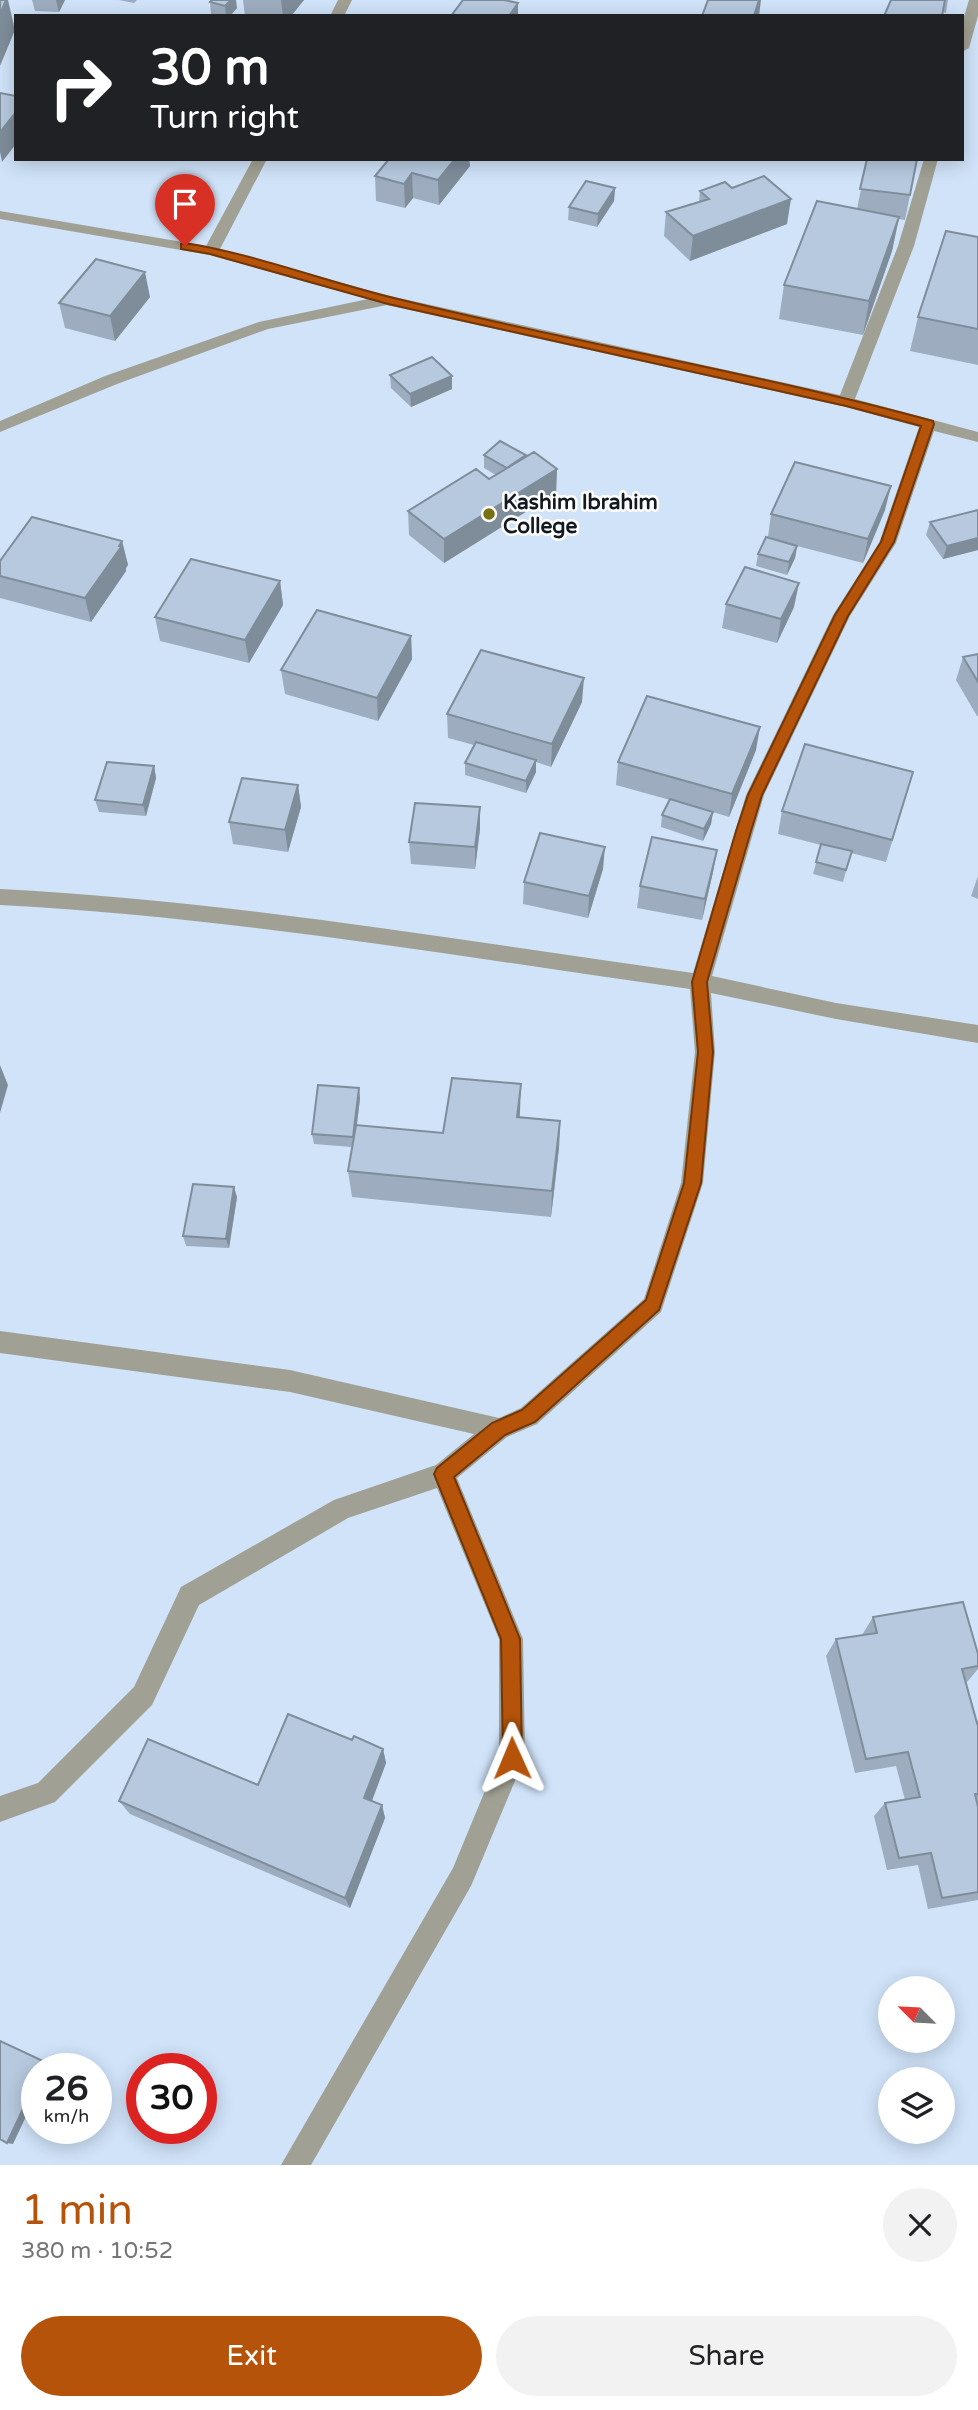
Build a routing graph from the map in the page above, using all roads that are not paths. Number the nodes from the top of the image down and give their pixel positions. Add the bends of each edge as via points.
1 (976, 0) edge
2 (964, 41) edge
3 (259, 161) edge
4 (930, 161) edge
5 (0, 215) edge
6 (211, 250) junction
7 (388, 300) junction
8 (846, 402) junction
9 (928, 424) junction
10 (0, 427) edge
11 (978, 437) edge
12 (0, 897) edge
13 (700, 982) junction
14 (978, 1034) edge
15 (0, 1342) edge
16 (499, 1429) junction
17 (443, 1474) junction
18 (0, 1810) edge
19 (295, 2165) edge

1 - 2 street
3 - 6 street
4 - 8 street via 905,246
5 - 6 street
6 - 7 street
7 - 8 street
7 - 10 street via 265,325 111,380
8 - 9 street
9 - 11 street
9 - 13 street via 887,542 842,615 755,795
12 - 13 street via 94,902
13 - 14 street via 836,1011
13 - 16 street via 705,1052 692,1183 653,1305 529,1416
15 - 16 street via 290,1381
16 - 17 street
17 - 18 street via 342,1508 190,1596 143,1696 47,1793
17 - 19 street via 511,1639 512,1758 462,1877

